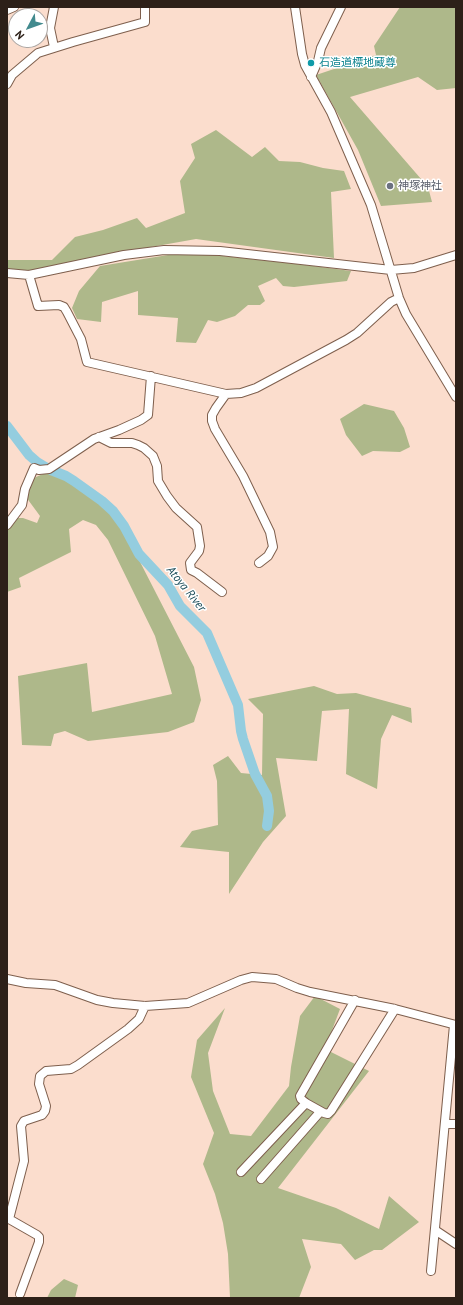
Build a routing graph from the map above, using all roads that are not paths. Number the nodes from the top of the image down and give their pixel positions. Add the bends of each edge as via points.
1 (14, 7) edge
2 (54, 7) edge
3 (145, 7) edge
4 (295, 7) edge
5 (341, 7) edge
6 (7, 10) edge
7 (54, 47) junction
8 (9, 74) edge
9 (311, 77) junction
10 (7, 84) edge
11 (456, 255) edge
12 (391, 270) junction
13 (7, 273) edge
14 (29, 275) junction
15 (399, 298) junction
16 (151, 376) junction
17 (226, 394) junction
18 (456, 397) edge
19 (99, 437) junction
20 (7, 525) edge
21 (260, 562) dead end
22 (222, 592) dead end
23 (7, 978) edge
24 (355, 1000) junction
25 (146, 1006) junction
26 (395, 1009) junction
27 (455, 1025) edge
28 (306, 1103) junction
29 (320, 1112) junction
30 (445, 1124) junction
31 (456, 1124) edge
32 (241, 1172) dead end
33 (261, 1179) dead end
34 (436, 1230) junction
35 (456, 1244) edge
36 (431, 1271) dead end
37 (20, 1294) dead end

1 - 6 street
2 - 7 street via 50,28
3 - 7 street via 145,22
4 - 9 street via 302,54
5 - 9 street via 321,48
7 - 8 street via 38,53
8 - 10 street
9 - 12 street via 331,112 363,184
11 - 12 street via 414,268
12 - 14 street via 259,255 164,250
12 - 15 street
13 - 14 street
14 - 16 street via 38,306 64,307 81,339 87,362
15 - 17 street via 346,340 256,388
15 - 18 street
16 - 17 street
16 - 19 street via 148,415
17 - 21 street via 212,415 212,421 243,476 270,532 273,547 268,556
19 - 20 street via 49,469 34,468 27,483 22,505
19 - 22 street via 111,443 138,445 153,456 158,481 167,496 197,527 200,546 190,563 191,570
23 - 25 street via 26,983 55,985 97,1000
24 - 25 street via 310,992 276,979 252,977 188,1003
24 - 26 street
24 - 28 street via 300,1096
25 - 37 street via 139,1019 128,1029 78,1065 71,1069 46,1071 40,1076 39,1084 46,1111 42,1115 24,1120 21,1126 24,1161 9,1219 39,1237
26 - 27 street
26 - 29 street via 331,1111 328,1114
27 - 30 street
28 - 29 street
28 - 32 street
29 - 33 street
30 - 31 street
30 - 34 street
34 - 35 street
34 - 36 street

